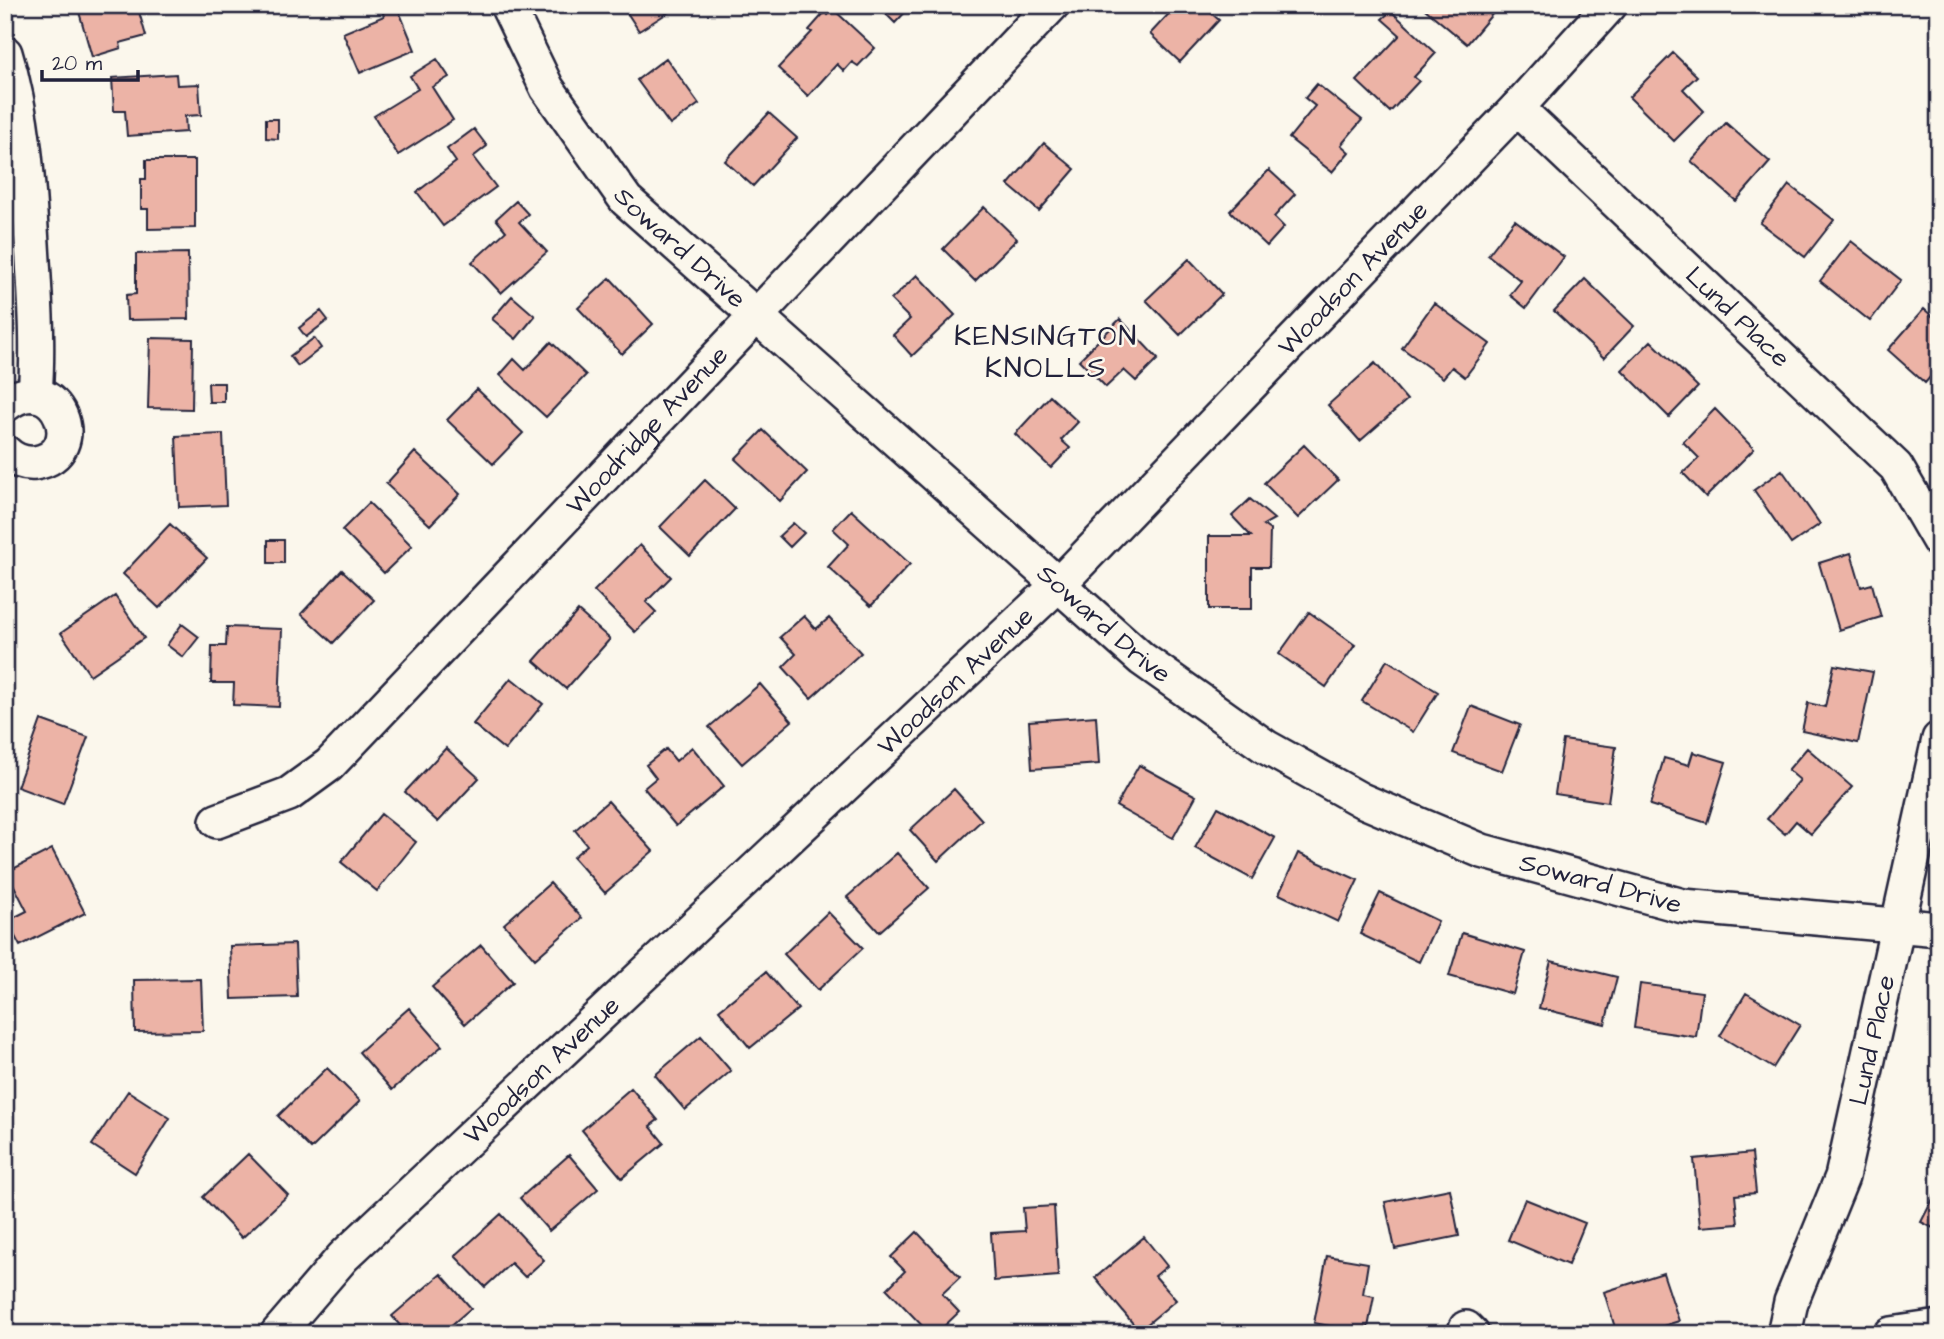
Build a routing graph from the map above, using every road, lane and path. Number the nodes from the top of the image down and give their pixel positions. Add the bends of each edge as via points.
1 (508, 5) edge
2 (1052, 5) edge
3 (1610, 5) edge
4 (5, 53) edge
5 (1517, 108) junction
6 (757, 316) junction
7 (20, 400) edge
8 (5, 453) edge
9 (1939, 541) edge
10 (1059, 584) junction
11 (1939, 739) edge
12 (217, 821) dead end
13 (1896, 926) junction
14 (1939, 929) edge
15 (1939, 1327) edge
16 (277, 1334) edge
17 (1784, 1334) edge
18 (1891, 1334) edge

1 - 6 street, Soward Drive via 547,88 626,200
2 - 6 street, Woodridge Avenue
3 - 5 street, Woodson Avenue
4 - 7 street via 18,96 28,181 39,346
5 - 9 street, Lund Place via 1896,467
5 - 10 street, Woodson Avenue
6 - 10 street, Soward Drive
6 - 12 street, Woodridge Avenue via 329,765 289,794
7 - 8 street via 55,405 65,431 59,448 47,459 19,462
10 - 13 street, Soward Drive via 1142,659 1266,747 1361,800 1482,851 1683,906
10 - 16 street, Woodson Avenue via 343,1257
11 - 13 street, Lund Place
13 - 14 street, Soward Drive
13 - 17 street, Lund Place via 1842,1177 1791,1302
15 - 18 street

